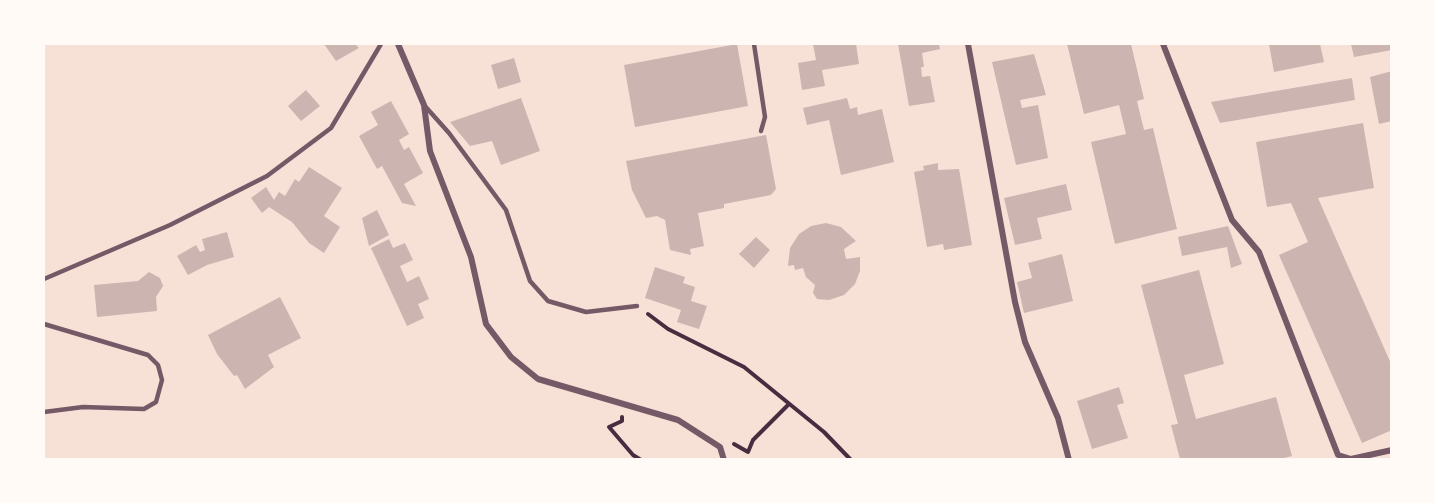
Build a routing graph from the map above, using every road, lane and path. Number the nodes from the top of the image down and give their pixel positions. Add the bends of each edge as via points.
1 (381, 44) edge
2 (398, 44) edge
3 (754, 44) edge
4 (968, 44) edge
5 (1163, 44) edge
6 (424, 105) junction
7 (761, 131) dead end
8 (44, 279) edge
9 (638, 306) joint
10 (44, 324) edge
11 (789, 404) junction
12 (622, 405) junction
13 (44, 412) edge
14 (730, 441) dead end
15 (1392, 450) edge
16 (641, 459) edge
17 (724, 459) edge
18 (851, 459) edge
19 (1069, 459) edge

1 - 8 lane via 331,128 267,176 170,225
2 - 6 street
3 - 7 lane via 765,117
4 - 19 street via 1025,342 1058,418
5 - 15 street via 1232,220 1259,252 1338,456 1351,459
6 - 9 lane via 506,210 530,281 548,301 586,312
6 - 12 street via 430,151 471,257 486,324 511,357 538,379
9 - 11 path via 668,329 744,367
10 - 13 lane via 148,356 158,365 162,380 156,402 144,409 83,407
11 - 14 path via 753,440 748,452
11 - 18 path
12 - 16 path via 622,422 609,427
12 - 17 street via 678,420 720,447

